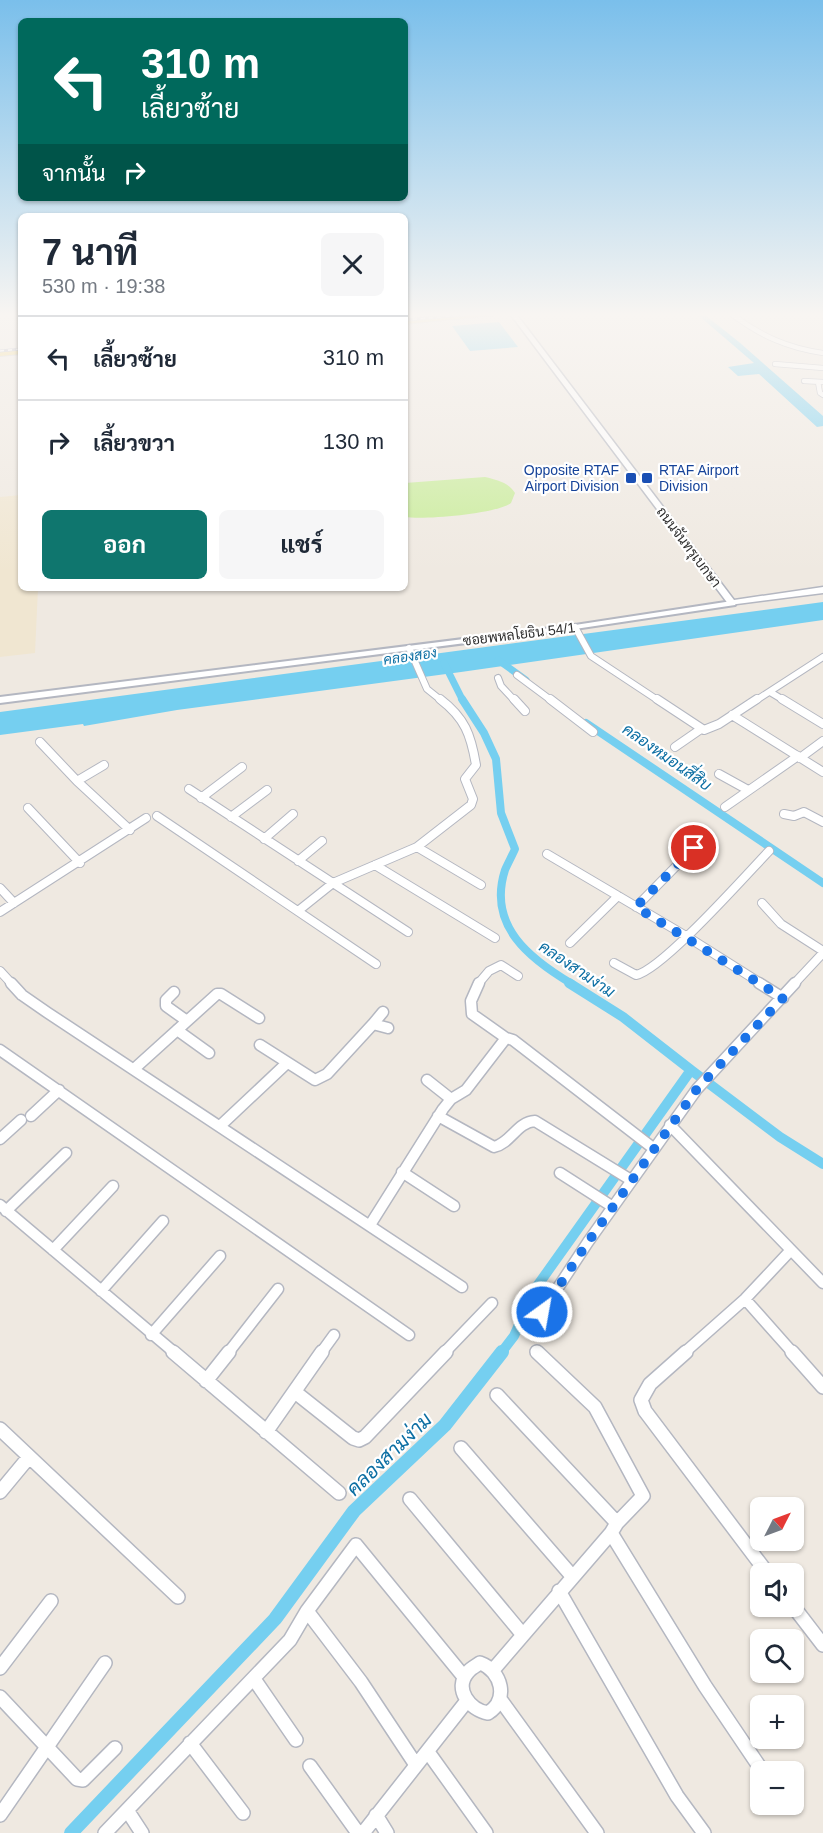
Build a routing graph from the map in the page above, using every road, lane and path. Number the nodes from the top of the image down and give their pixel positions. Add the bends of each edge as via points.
1 (580, 401) edge
2 (823, 590) edge
3 (732, 603) junction
4 (576, 629) junction
5 (409, 648) junction
6 (823, 657) edge
7 (517, 675) dead end
8 (498, 678) dead end
9 (770, 692) junction
10 (0, 700) edge
11 (525, 711) dead end
12 (732, 715) junction
13 (823, 724) edge
14 (701, 729) junction
15 (594, 732) dead end
16 (823, 741) edge
17 (40, 742) dead end
18 (675, 747) dead end
19 (799, 757) junction
20 (104, 765) dead end
21 (242, 767) dead end
22 (823, 772) edge
23 (719, 774) dead end
24 (77, 781) junction
25 (189, 789) dead end
26 (267, 790) dead end
27 (748, 790) junction
28 (201, 798) junction
29 (725, 807) dead end
30 (28, 808) dead end
31 (293, 814) dead end
32 (784, 814) dead end
33 (157, 816) dead end
34 (231, 817) junction
35 (146, 818) dead end
36 (823, 822) edge
37 (130, 830) junction
38 (264, 839) junction
39 (321, 841) dead end
40 (417, 846) junction
41 (694, 848) dead end
42 (769, 851) dead end
43 (547, 854) dead end
44 (298, 861) junction
45 (80, 863) junction
46 (375, 865) junction
47 (333, 883) junction
48 (481, 885) dead end
49 (0, 888) edge
50 (618, 896) junction
51 (14, 903) junction
52 (762, 903) dead end
53 (636, 907) junction
54 (298, 911) junction
55 (0, 912) edge
56 (408, 932) dead end
57 (686, 936) junction
58 (495, 938) dead end
59 (570, 943) dead end
60 (823, 952) edge
61 (614, 963) dead end
62 (376, 964) dead end
63 (0, 970) edge
64 (518, 976) dead end
65 (174, 992) dead end
66 (783, 998) junction
67 (383, 1012) dead end
68 (259, 1018) dead end
69 (187, 1021) junction
70 (373, 1024) junction
71 (388, 1028) dead end
72 (177, 1030) junction
73 (506, 1038) junction
74 (260, 1045) dead end
75 (0, 1050) edge
76 (209, 1053) dead end
77 (287, 1063) junction
78 (134, 1069) junction
79 (427, 1080) dead end
80 (59, 1090) junction
81 (451, 1100) junction
82 (31, 1116) dead end
83 (438, 1116) junction
84 (21, 1120) dead end
85 (670, 1125) junction
86 (220, 1126) junction
87 (0, 1139) edge
88 (651, 1146) junction
89 (66, 1153) dead end
90 (402, 1172) junction
91 (560, 1173) dead end
92 (629, 1179) junction
93 (113, 1186) dead end
94 (454, 1206) dead end
95 (611, 1206) junction
96 (3, 1208) edge
97 (163, 1221) dead end
98 (370, 1225) junction
99 (52, 1250) junction
100 (791, 1250) junction
101 (220, 1256) dead end
102 (823, 1283) edge
103 (462, 1287) dead end
104 (278, 1289) dead end
105 (101, 1291) junction
106 (745, 1299) junction
107 (492, 1303) dead end
108 (542, 1312) dead end
109 (152, 1335) junction
110 (334, 1335) dead end
111 (409, 1335) dead end
112 (536, 1351) dead end
113 (206, 1381) junction
114 (823, 1387) edge
115 (295, 1392) junction
116 (497, 1395) dead end
117 (0, 1429) edge
118 (266, 1432) junction
119 (461, 1448) dead end
120 (29, 1457) junction
121 (0, 1491) edge
122 (339, 1493) dead end
123 (410, 1499) dead end
124 (614, 1528) junction
125 (760, 1563) edge
126 (573, 1576) junction
127 (559, 1591) junction
128 (178, 1598) dead end
129 (51, 1601) dead end
130 (307, 1611) junction
131 (802, 1617) edge
132 (523, 1635) junction
133 (823, 1645) edge
134 (105, 1663) dead end
135 (0, 1668) edge
136 (494, 1670) junction
137 (464, 1677) junction
138 (254, 1679) junction
139 (0, 1697) edge
140 (500, 1699) junction
141 (466, 1702) junction
142 (296, 1740) dead end
143 (190, 1743) junction
144 (47, 1747) junction
145 (115, 1748) dead end
146 (428, 1752) junction
147 (756, 1761) edge
148 (416, 1765) junction
149 (310, 1766) dead end
150 (127, 1810) junction
151 (243, 1813) dead end
152 (0, 1815) edge
153 (376, 1815) junction
154 (105, 1833) edge
155 (142, 1833) edge
156 (358, 1833) edge
157 (363, 1833) edge
158 (387, 1833) edge
159 (486, 1833) edge
160 (597, 1833) edge
161 (704, 1833) edge

1 - 3 main road, ถนนจันทรุเบกษา
2 - 3 main road, ซอยพหลโยธิน 54/1
3 - 4 street, ซอยพหลโยธิน 54/1
4 - 5 street, ซอยพหลโยธิน 54/1
4 - 14 street via 591,656
5 - 10 street, ซอยพหลโยธิน 54/1
5 - 40 street via 427,689 450,707 466,728 476,765 465,779 473,799 471,805
6 - 9 street
7 - 15 street
8 - 11 street via 501,687
9 - 12 street
9 - 13 street
12 - 14 street via 709,730
12 - 19 street
14 - 18 street
16 - 19 street
17 - 24 street
19 - 22 street
19 - 27 street
20 - 24 street
21 - 28 street
23 - 27 street
24 - 37 street
25 - 28 street
26 - 34 street
27 - 29 street
28 - 34 street
30 - 45 street
31 - 38 street
32 - 36 street via 804,812
33 - 54 street
34 - 38 street
35 - 37 street
37 - 45 street
38 - 44 street
39 - 44 street
40 - 46 street
40 - 48 street
41 - 53 street
42 - 57 street
43 - 50 street
44 - 47 street
45 - 51 street
46 - 47 street
46 - 58 street
47 - 54 street
47 - 56 street
49 - 51 street
50 - 53 street
50 - 59 street
51 - 55 street
52 - 60 street via 779,922
53 - 57 street
54 - 62 street
57 - 61 street via 642,974
57 - 66 street
60 - 66 street
63 - 78 street via 22,995
64 - 73 street via 501,966 493,967 468,1002 472,1014
65 - 69 street via 166,1006
66 - 85 street via 711,1072
67 - 70 street
68 - 69 street via 219,993
69 - 72 street
70 - 71 street
70 - 77 street via 320,1080
72 - 76 street
72 - 78 street
73 - 81 street via 466,1090
73 - 88 street
74 - 77 street
75 - 80 street
77 - 86 street
78 - 86 street
79 - 81 street
80 - 82 street
80 - 111 street
81 - 83 street
83 - 90 street
83 - 92 street via 494,1147 502,1145 526,1122 535,1121
84 - 87 street
85 - 88 street
85 - 100 street
86 - 98 street
88 - 92 street
89 - 96 street
90 - 94 street
90 - 98 street
91 - 95 street
92 - 95 street
93 - 99 street
95 - 108 street
96 - 99 street
97 - 105 street
98 - 103 street
99 - 105 street
100 - 102 street
100 - 106 street
101 - 109 street
104 - 113 street
105 - 109 street
106 - 114 street
106 - 125 street via 650,1384 641,1400 645,1411
107 - 115 street via 359,1440
109 - 113 street
110 - 115 street
112 - 124 street via 595,1407 643,1496
113 - 118 street
115 - 118 street
116 - 124 street
117 - 120 street
118 - 122 street
119 - 126 street
120 - 121 street
120 - 128 street
123 - 132 street
124 - 126 street
124 - 147 street via 705,1686
126 - 127 street
127 - 132 street
127 - 161 street via 677,1796
129 - 135 street
130 - 137 street via 356,1545
130 - 138 street via 290,1640
130 - 148 street via 361,1682
131 - 133 street
132 - 136 street
134 - 144 street
136 - 137 street via 480,1664 471,1667
136 - 140 street via 501,1686
137 - 141 street
138 - 142 street
138 - 143 street
139 - 144 street
140 - 141 street via 494,1709 484,1713
140 - 160 street
141 - 146 street
143 - 150 street
143 - 151 street
144 - 145 street via 72,1774 83,1780
144 - 152 street
146 - 148 street
146 - 159 street
148 - 153 street
149 - 156 street
150 - 154 street
150 - 155 street
153 - 157 street
153 - 158 street

